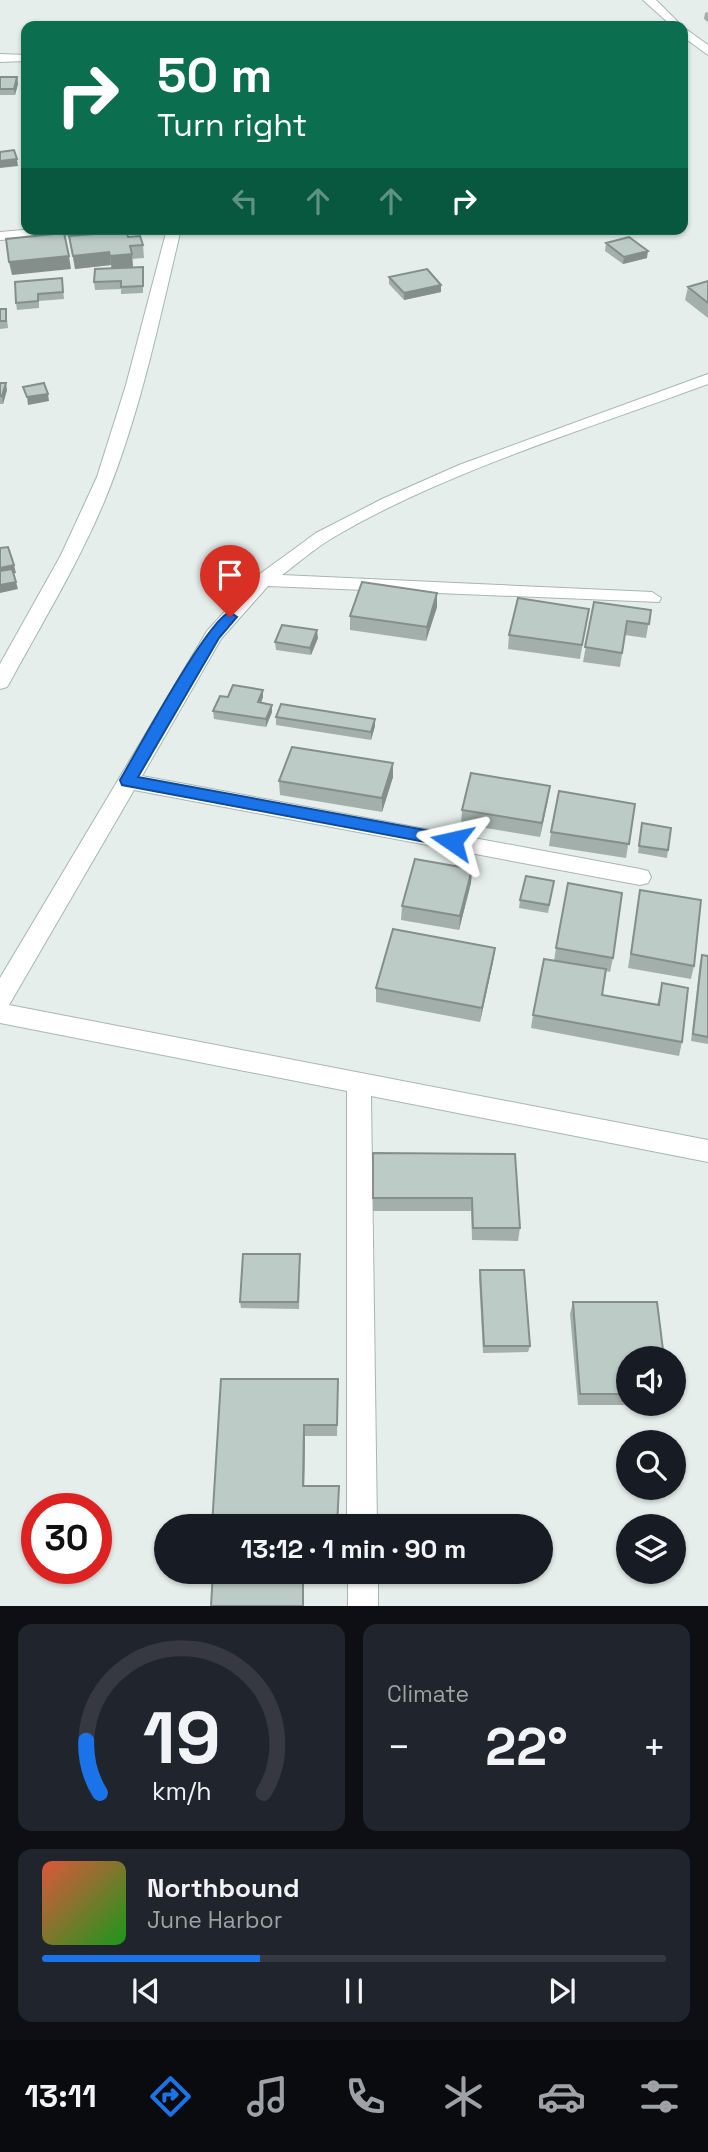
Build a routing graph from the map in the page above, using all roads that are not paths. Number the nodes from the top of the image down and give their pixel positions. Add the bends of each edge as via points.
1 (649, 0) edge
2 (672, 21) edge
3 (688, 35) edge
4 (708, 51) edge
5 (0, 58) edge
6 (21, 58) edge
7 (21, 234) edge
8 (172, 235) edge
9 (0, 236) edge
10 (708, 379) edge
11 (263, 580) junction
12 (652, 598) dead end
13 (0, 682) edge
14 (128, 780) junction
15 (640, 877) dead end
16 (0, 999) edge
17 (0, 1013) edge
18 (359, 1082) junction
19 (708, 1151) edge
20 (362, 1514) edge
21 (363, 1584) edge
22 (363, 1606) edge

1 - 2 street
3 - 4 street
5 - 6 street
7 - 9 street
8 - 13 street via 132,394 104,479 70,554
10 - 11 street via 465,469 388,503 322,537
11 - 12 street
11 - 14 street via 214,635
14 - 15 street
14 - 16 street
17 - 18 street
18 - 19 street
18 - 20 street
21 - 22 street

